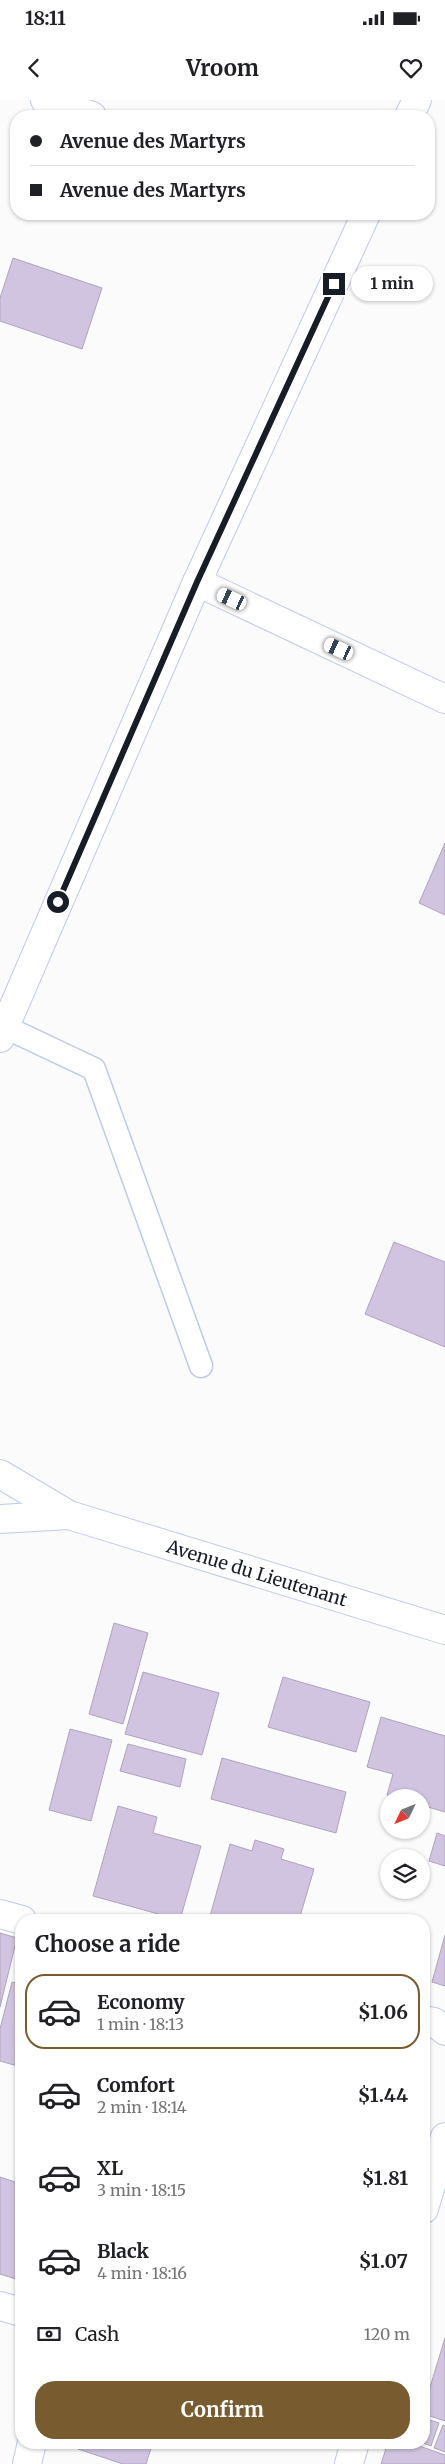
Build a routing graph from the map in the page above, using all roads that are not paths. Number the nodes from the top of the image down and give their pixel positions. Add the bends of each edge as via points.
1 (45, 100) edge
2 (74, 110) edge
3 (363, 220) edge
4 (197, 582) junction
5 (445, 699) edge
6 (2, 1032) edge
7 (201, 1366) dead end
8 (0, 1474) edge
9 (69, 1515) junction
10 (0, 1519) edge
11 (445, 1630) edge
12 (0, 1914) edge
13 (15, 1918) edge
14 (430, 2021) edge
15 (445, 2032) edge
16 (445, 2137) edge
17 (430, 2188) edge
18 (0, 2306) edge
19 (15, 2310) edge
20 (30, 2449) edge
21 (353, 2449) edge
22 (27, 2464) edge
23 (349, 2464) edge

1 - 2 main road
3 - 4 main road
4 - 5 main road
4 - 6 main road
6 - 7 lane via 94,1069
8 - 9 main road, Avenue du Lieutenant
9 - 10 main road, Avenue du Lieutenant
9 - 11 main road, Avenue du Lieutenant
12 - 13 main road
14 - 15 main road
16 - 17 main road
18 - 19 main road
20 - 22 main road
21 - 23 main road

